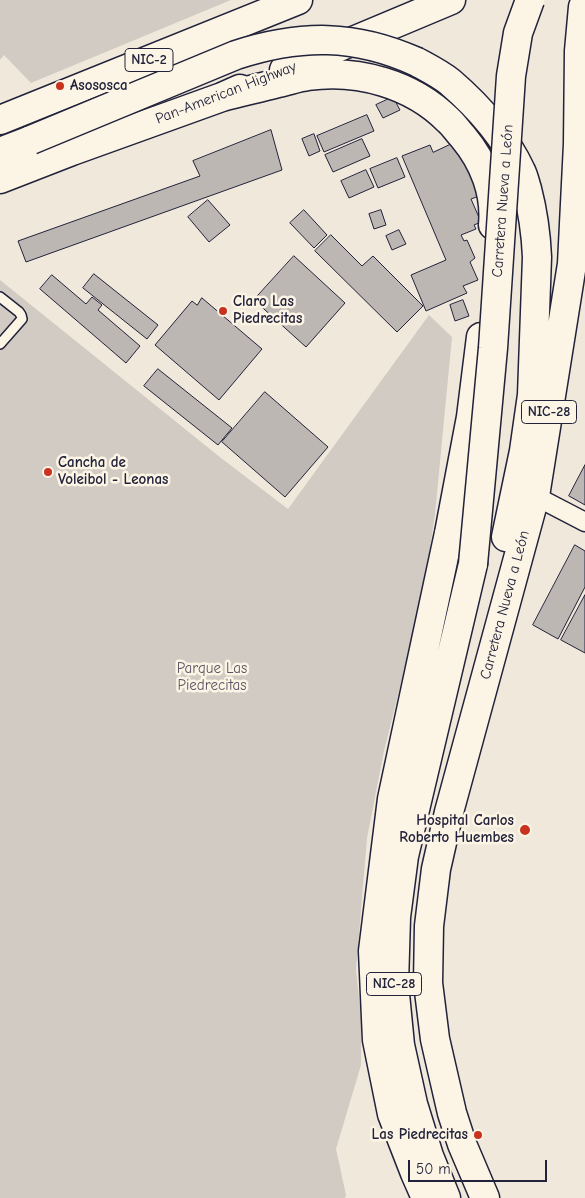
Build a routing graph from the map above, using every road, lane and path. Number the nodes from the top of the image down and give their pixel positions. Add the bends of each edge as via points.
1 (298, 0) edge
2 (451, 0) edge
3 (530, 0) edge
4 (585, 2) edge
5 (222, 96) junction
6 (0, 120) edge
7 (0, 152) edge
8 (0, 179) edge
9 (0, 297) edge
10 (0, 344) edge
11 (535, 496) junction
12 (585, 522) edge
13 (449, 812) junction
14 (413, 1104) junction
15 (426, 1198) edge
16 (446, 1198) edge
17 (464, 1198) edge
18 (485, 1198) edge

1 - 6 highway, NIC-2
2 - 5 highway, Pan-American Highway
3 - 14 highway, Carretera Nueva a León / NIC-28, bridge via 518,33 511,76 493,348 473,564 404,856 396,917 394,984 400,1045
4 - 11 highway, Carretera Nueva a León / NIC-28 via 579,51 572,264
5 - 8 highway, Pan-American Highway
5 - 15 highway via 307,76 334,74 386,82 420,98 448,120 472,148 487,176 492,195 494,217 472,417 392,799 373,951 377,1040 392,1114
7 - 13 highway, bridge via 236,55 274,45 327,40 359,43 398,54 429,68 449,81 482,114 507,146 522,172 536,234 532,395 524,451
9 - 10 lane via 22,315 22,319
11 - 12 street
11 - 13 highway, Carretera Nueva a León / NIC-28
13 - 18 highway, Carretera Nueva a León / NIC-28 via 436,869 429,926 428,983 435,1039 452,1113
14 - 16 highway, Carretera Nueva a León / NIC-28
14 - 17 highway via 442,1139

